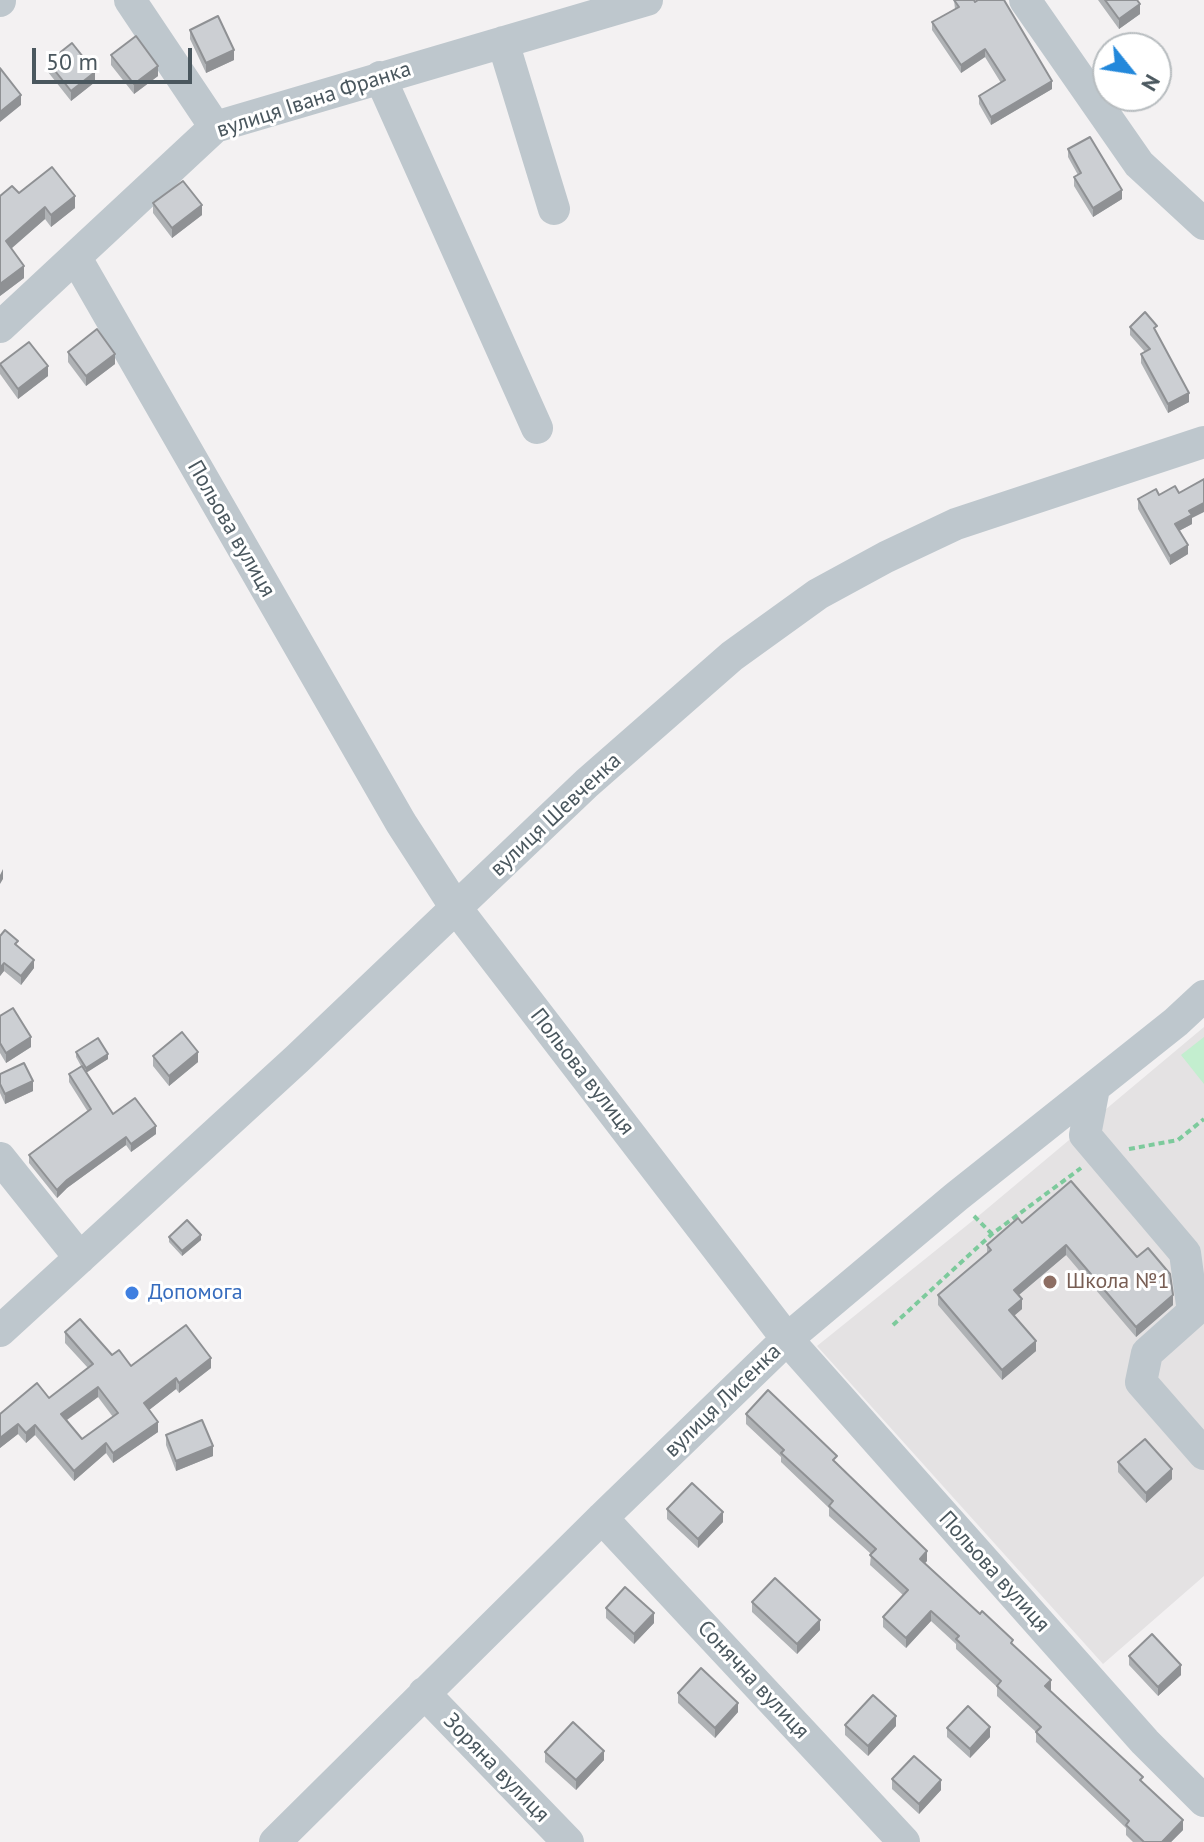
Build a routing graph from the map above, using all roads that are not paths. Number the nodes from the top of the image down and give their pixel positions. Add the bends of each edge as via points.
1 (130, 0) edge
2 (646, 0) edge
3 (1025, 0) edge
4 (503, 42) junction
5 (380, 77) junction
6 (215, 127) junction
7 (554, 209) dead end
8 (1204, 224) edge
9 (76, 258) junction
10 (0, 327) edge
11 (537, 428) dead end
12 (1204, 442) edge
13 (456, 908) junction
14 (1204, 996) edge
15 (1094, 1088) junction
16 (1, 1160) edge
17 (80, 1258) junction
18 (0, 1331) edge
19 (787, 1339) junction
20 (1204, 1454) edge
21 (602, 1518) junction
22 (424, 1693) junction
23 (1204, 1801) edge
24 (275, 1842) edge
25 (568, 1842) edge
26 (904, 1842) edge

1 - 6 street
2 - 4 street, вулиця Івана Франка
3 - 8 street via 1139,164
4 - 5 street, вулиця Івана Франка
4 - 7 street
5 - 6 street, вулиця Івана Франка
5 - 11 street
6 - 9 street, вулиця Івана Франка
9 - 10 street, вулиця Івана Франка
9 - 13 street, Польова вулиця via 401,823
12 - 13 street, вулиця Шевченка via 956,524 818,594 732,656
13 - 17 street, вулиця Шевченка
13 - 19 street, Польова вулиця
14 - 15 street, вулиця Лисенка
15 - 19 street, вулиця Лисенка
15 - 20 street via 1085,1135 1185,1253 1193,1312 1147,1353 1141,1382
16 - 17 street
17 - 18 street, вулиця Шевченка
19 - 21 street, вулиця Лисенка
19 - 23 street, Польова вулиця via 1145,1742
21 - 22 street, вулиця Лисенка
21 - 26 street, Сонячна вулиця
22 - 24 street, вулиця Лисенка
22 - 25 street, Зоряна вулиця

